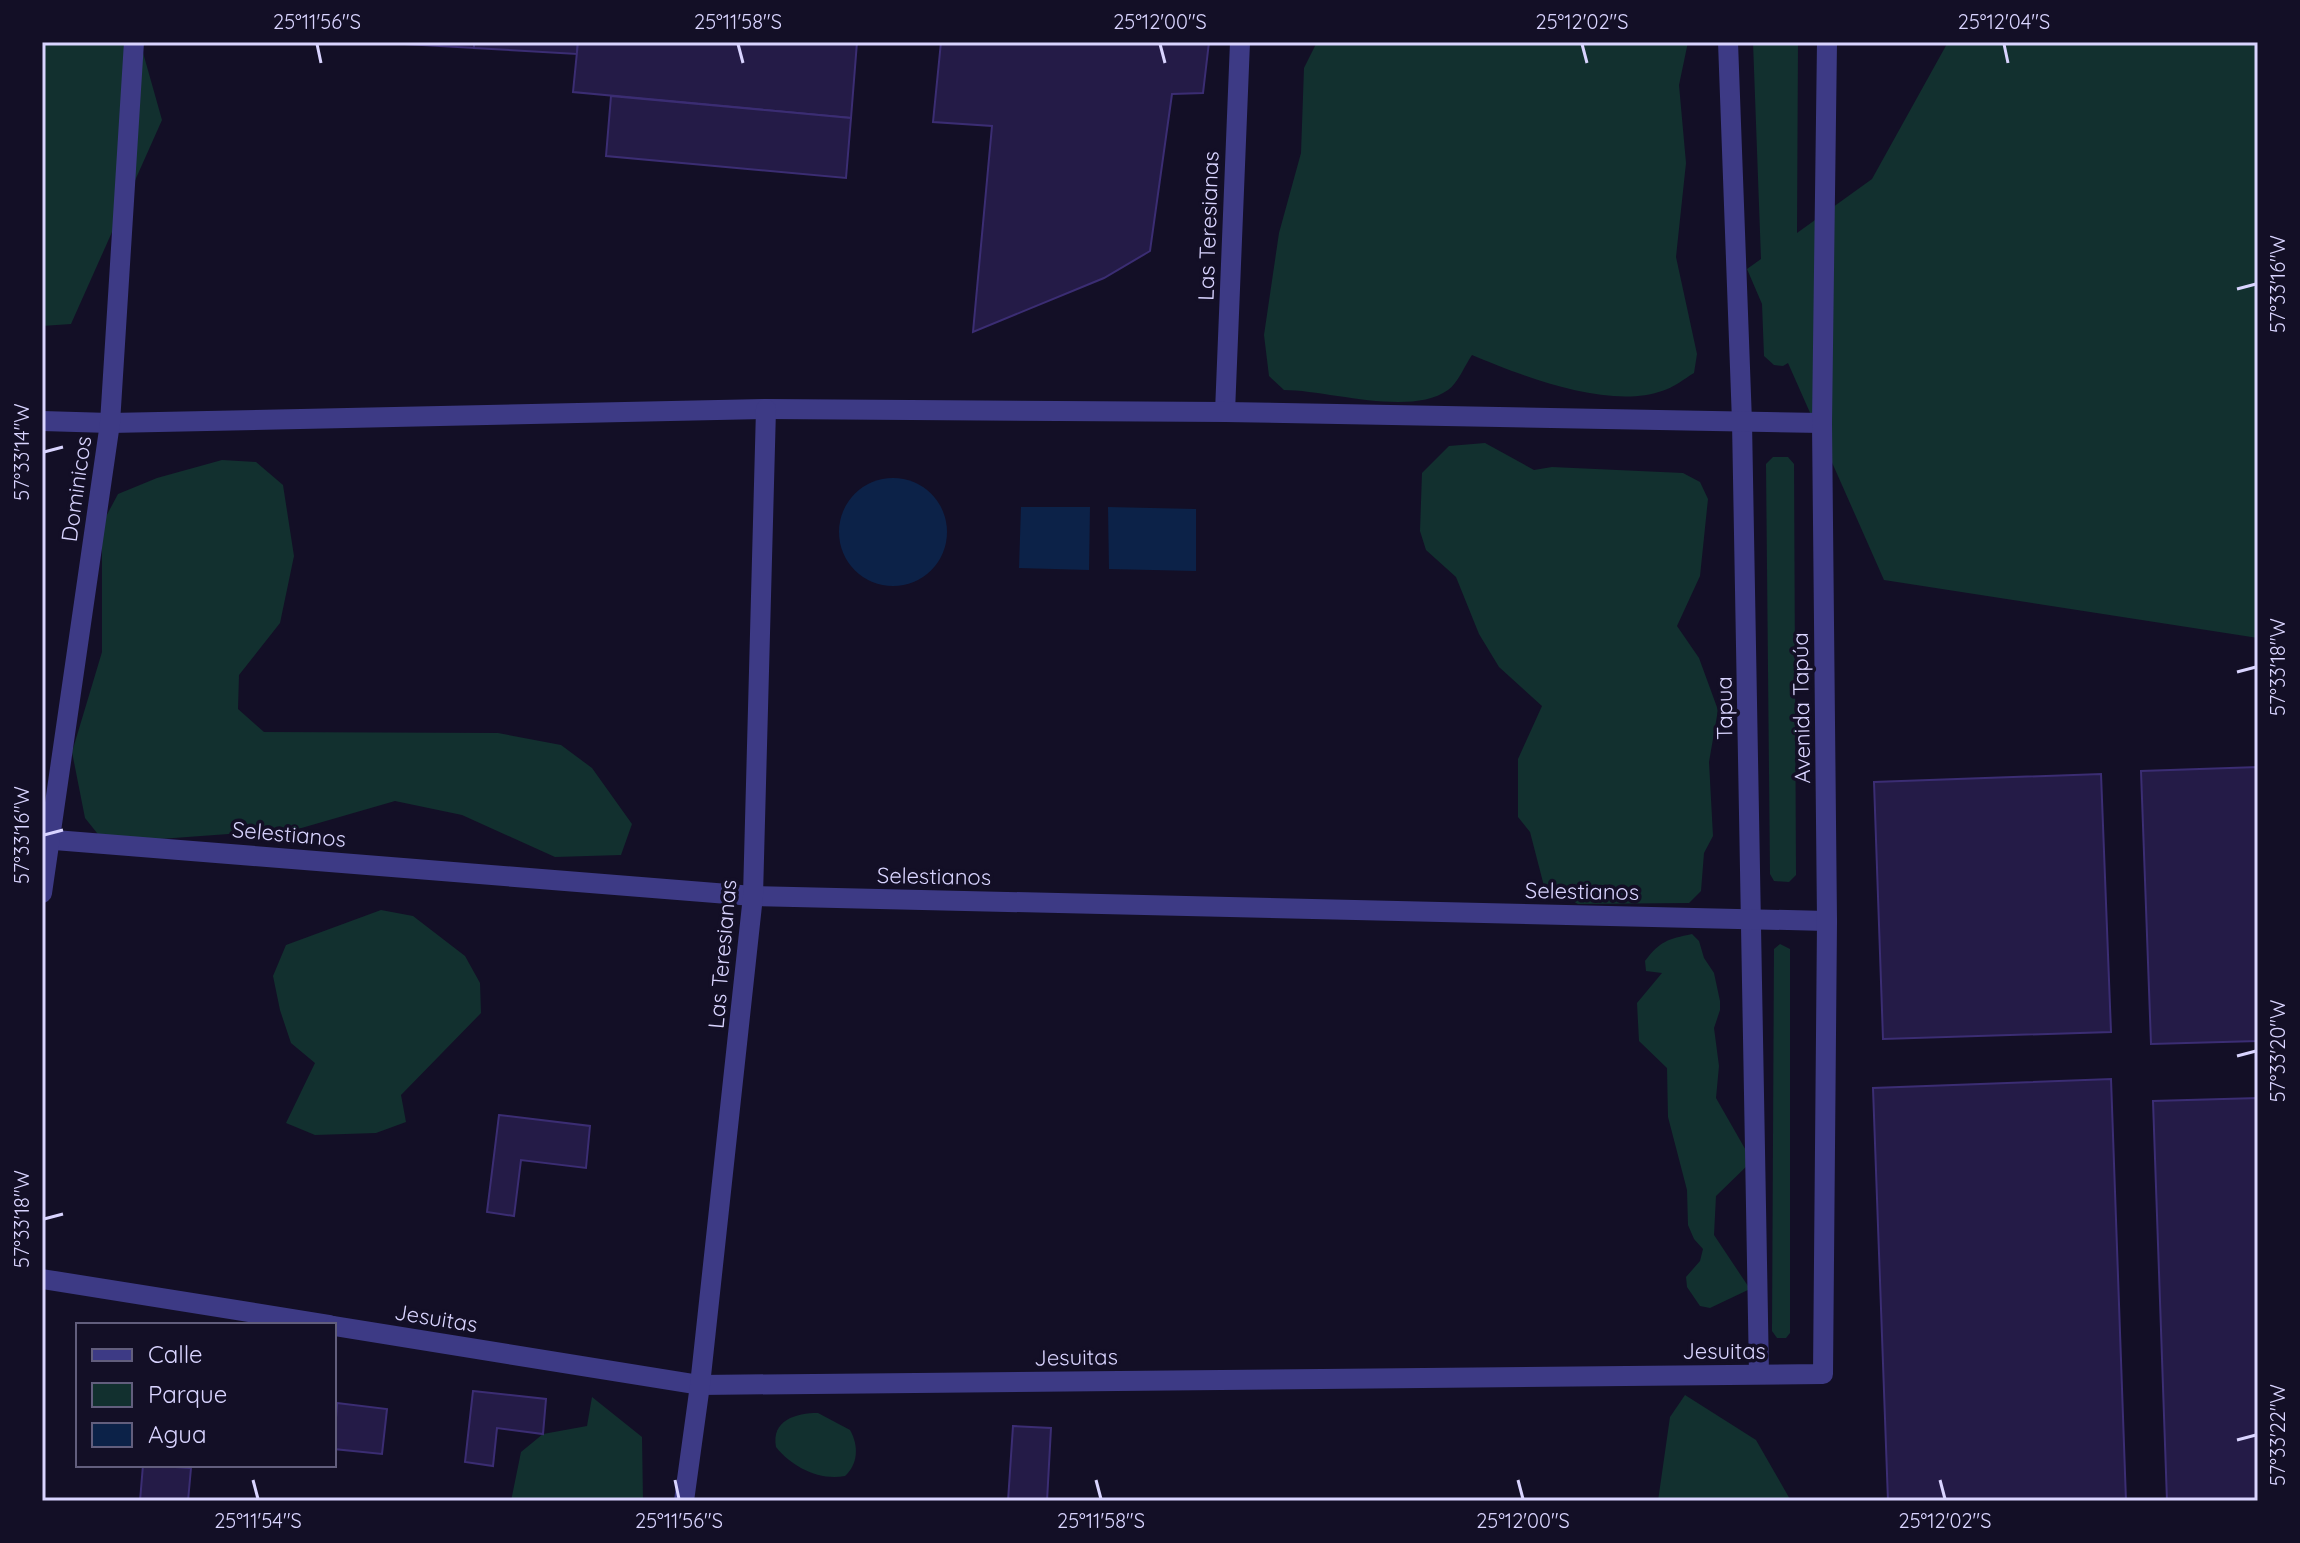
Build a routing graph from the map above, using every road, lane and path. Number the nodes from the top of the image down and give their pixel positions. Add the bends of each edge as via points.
1 (134, 42) edge
2 (1240, 42) edge
3 (1728, 42) edge
4 (1827, 42) edge
5 (766, 409) junction
6 (1225, 412) junction
7 (42, 421) edge
8 (1742, 422) junction
9 (110, 423) junction
10 (1822, 423) junction
11 (46, 839) edge
12 (42, 893) edge
13 (753, 896) junction
14 (1752, 919) junction
15 (1827, 921) junction
16 (42, 1279) edge
17 (319, 1323) edge
18 (336, 1326) edge
19 (1759, 1374) junction
20 (1823, 1374) joint
21 (700, 1385) junction
22 (684, 1501) edge

1 - 9 street, Dominicos
2 - 6 street, Las Teresianas
3 - 8 street, Tapua
4 - 10 street, Avenida Tapúa
5 - 6 street
5 - 9 street
5 - 13 street, Las Teresianas
6 - 8 street
7 - 9 street
8 - 10 street
8 - 14 street, Tapua
9 - 11 street, Dominicos
10 - 15 street, Avenida Tapúa
11 - 12 street, Dominicos
11 - 13 street, Selestianos
13 - 14 street, Selestianos
13 - 21 street, Las Teresianas
14 - 15 street, Selestianos
14 - 19 street, Tapua
15 - 20 street, Avenida Tapúa
16 - 17 street, Jesuitas
18 - 21 street, Jesuitas
19 - 20 street, Jesuitas
19 - 21 street, Jesuitas
21 - 22 street, Las Teresianas

